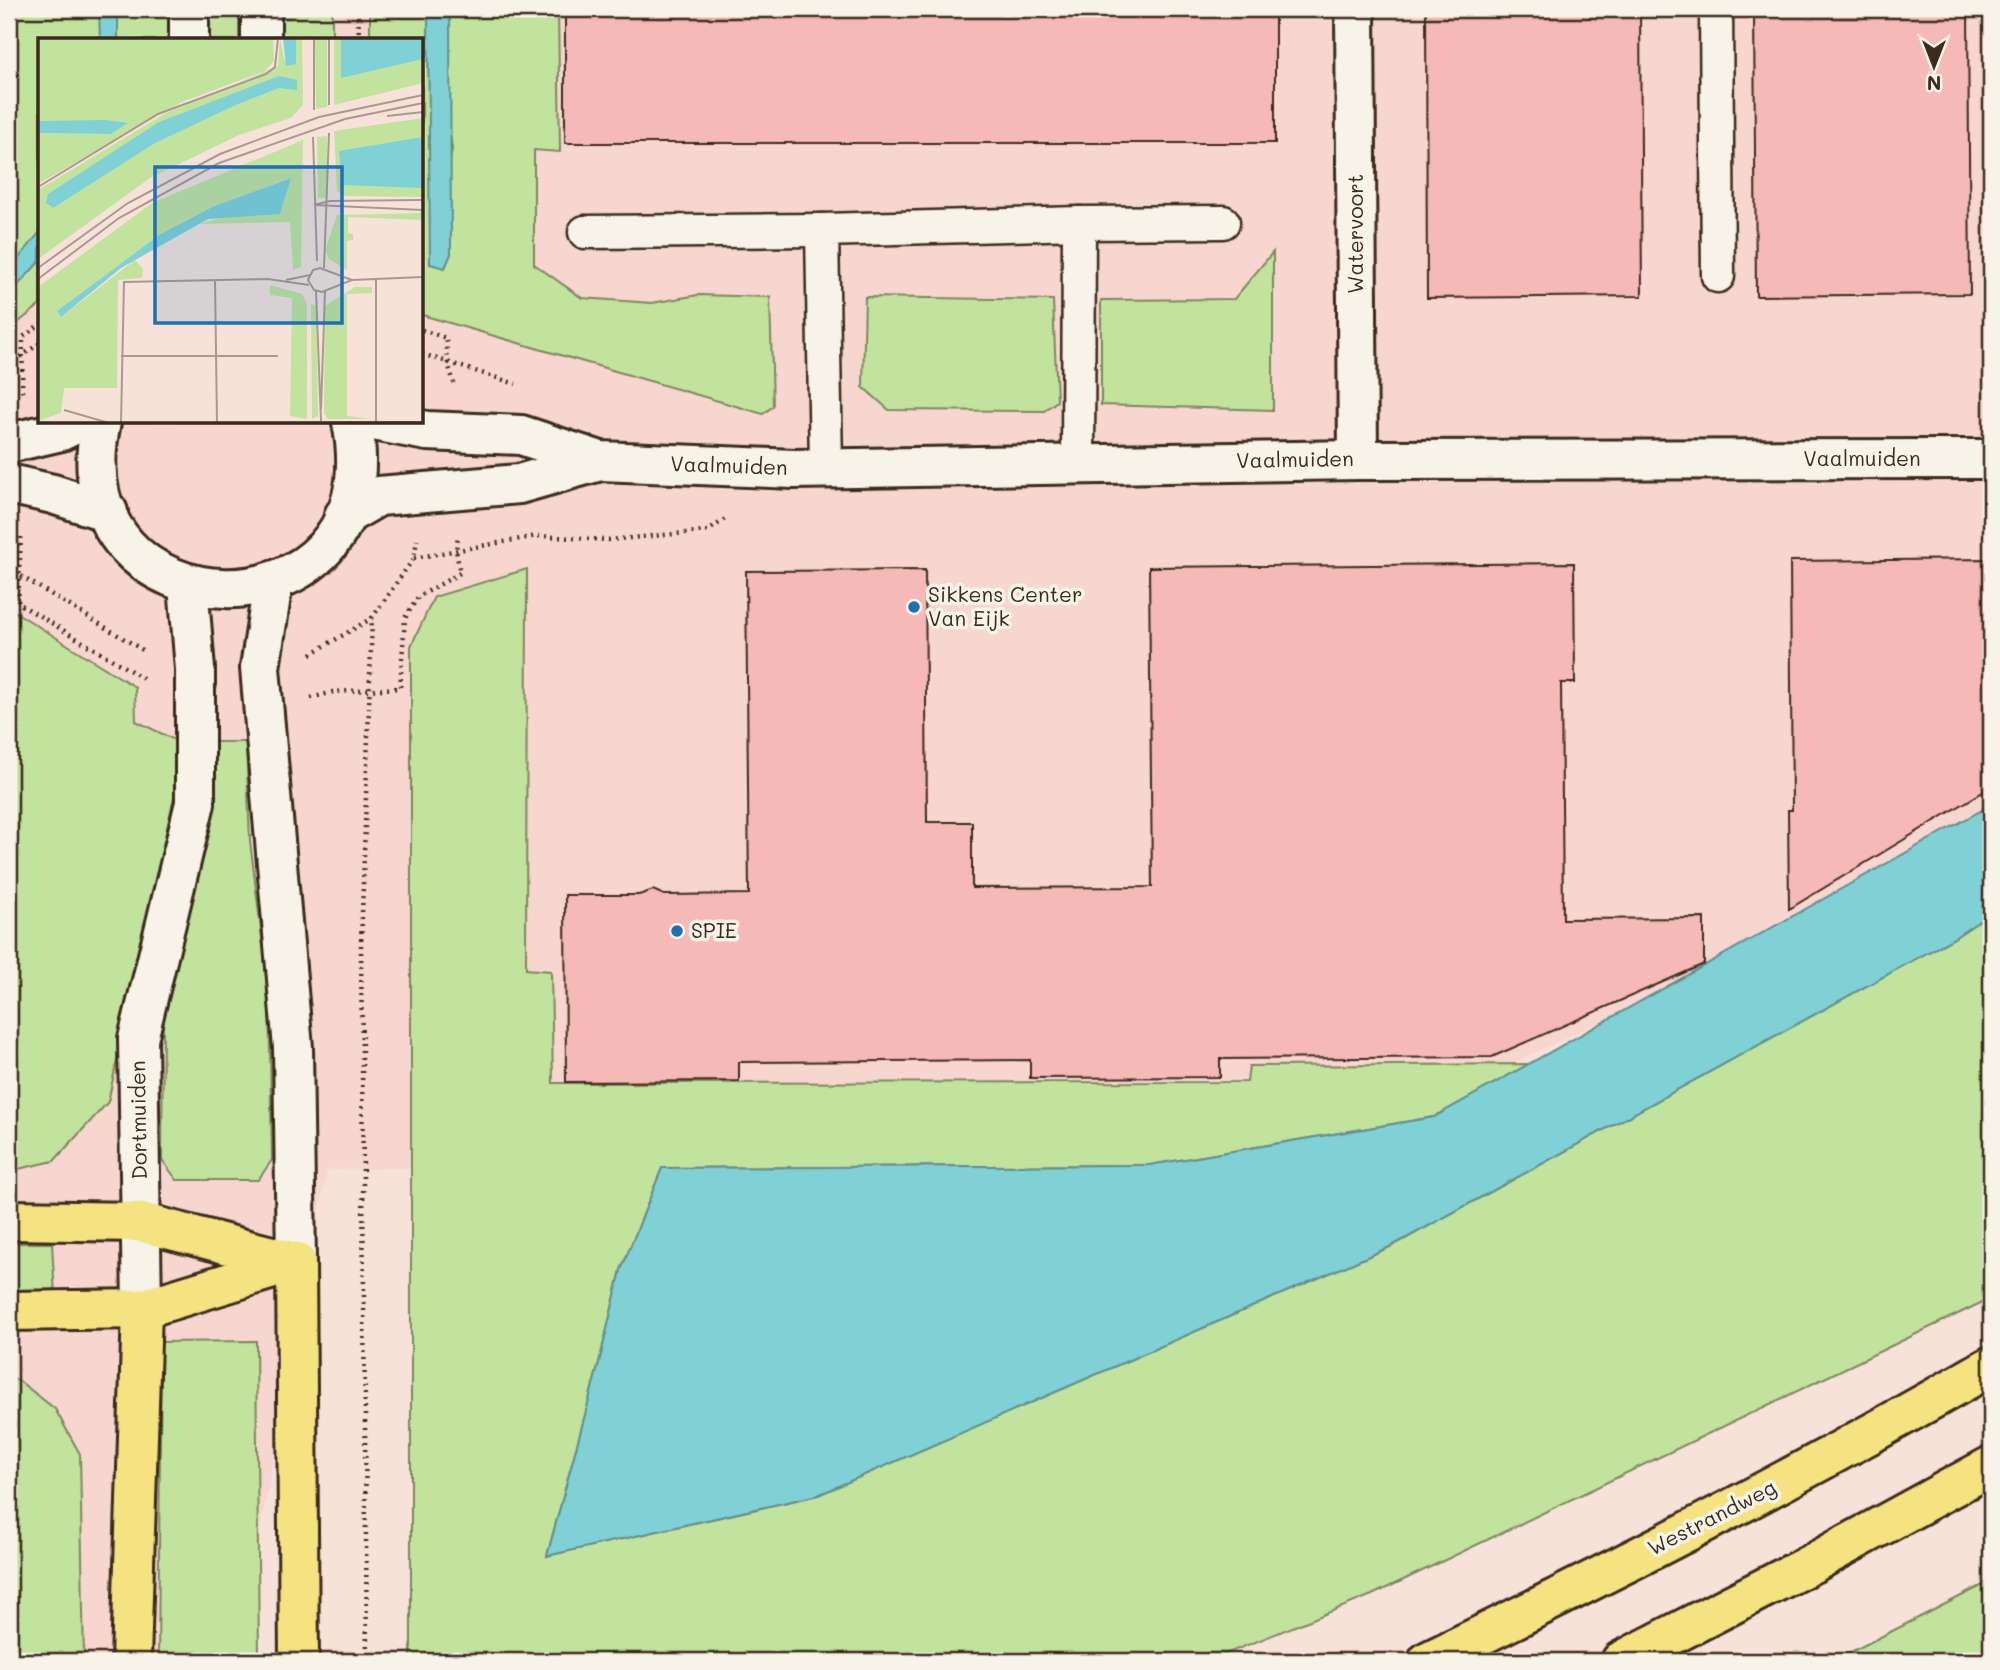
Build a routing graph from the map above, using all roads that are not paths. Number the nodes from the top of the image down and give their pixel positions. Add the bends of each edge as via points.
1 (189, 9) edge
2 (261, 9) edge
3 (1355, 9) edge
4 (1716, 9) edge
5 (189, 38) edge
6 (261, 38) edge
7 (1223, 222) dead end
8 (1079, 223) junction
9 (822, 230) junction
10 (585, 232) dead end
11 (1718, 276) dead end
12 (75, 424) edge
13 (101, 424) edge
14 (352, 424) edge
15 (390, 424) edge
16 (9, 443) edge
17 (1991, 459) edge
18 (1358, 460) junction
19 (600, 461) junction
20 (1078, 463) junction
21 (826, 467) junction
22 (9, 484) edge
23 (108, 512) junction
24 (344, 516) junction
25 (273, 583) junction
26 (188, 585) junction
27 (9, 1220) edge
28 (140, 1222) junction
29 (296, 1262) junction
30 (142, 1309) junction
31 (9, 1311) edge
32 (1991, 1366) edge
33 (1991, 1466) edge
34 (131, 1661) edge
35 (299, 1661) edge
36 (1428, 1661) edge
37 (1622, 1661) edge

1 - 5 street
2 - 6 street
3 - 18 street, Watervoort
4 - 11 lane
7 - 8 lane
8 - 9 lane
8 - 20 lane
9 - 10 lane
9 - 21 lane
12 - 16 street
13 - 23 street via 95,461
14 - 24 street via 359,455 354,495
15 - 19 street, Vaalmuiden via 427,431 521,435
17 - 18 street, Vaalmuiden
18 - 20 street, Vaalmuiden
19 - 21 street, Vaalmuiden
19 - 24 street, Vaalmuiden via 519,484 379,496
20 - 21 street, Vaalmuiden
22 - 23 street
23 - 26 street via 121,538 151,567
24 - 25 street via 337,532 309,562
25 - 26 street via 231,591
25 - 29 street via 260,668 293,1048
26 - 28 street, Dortmuiden via 195,669 195,803 138,1040
27 - 28 main road
28 - 29 main road
28 - 30 street, Dortmuiden
29 - 30 main road
29 - 35 main road
30 - 31 main road
30 - 34 main road, Dortmuiden
32 - 36 main road, Westrandweg via 1855,1444
33 - 37 main road

